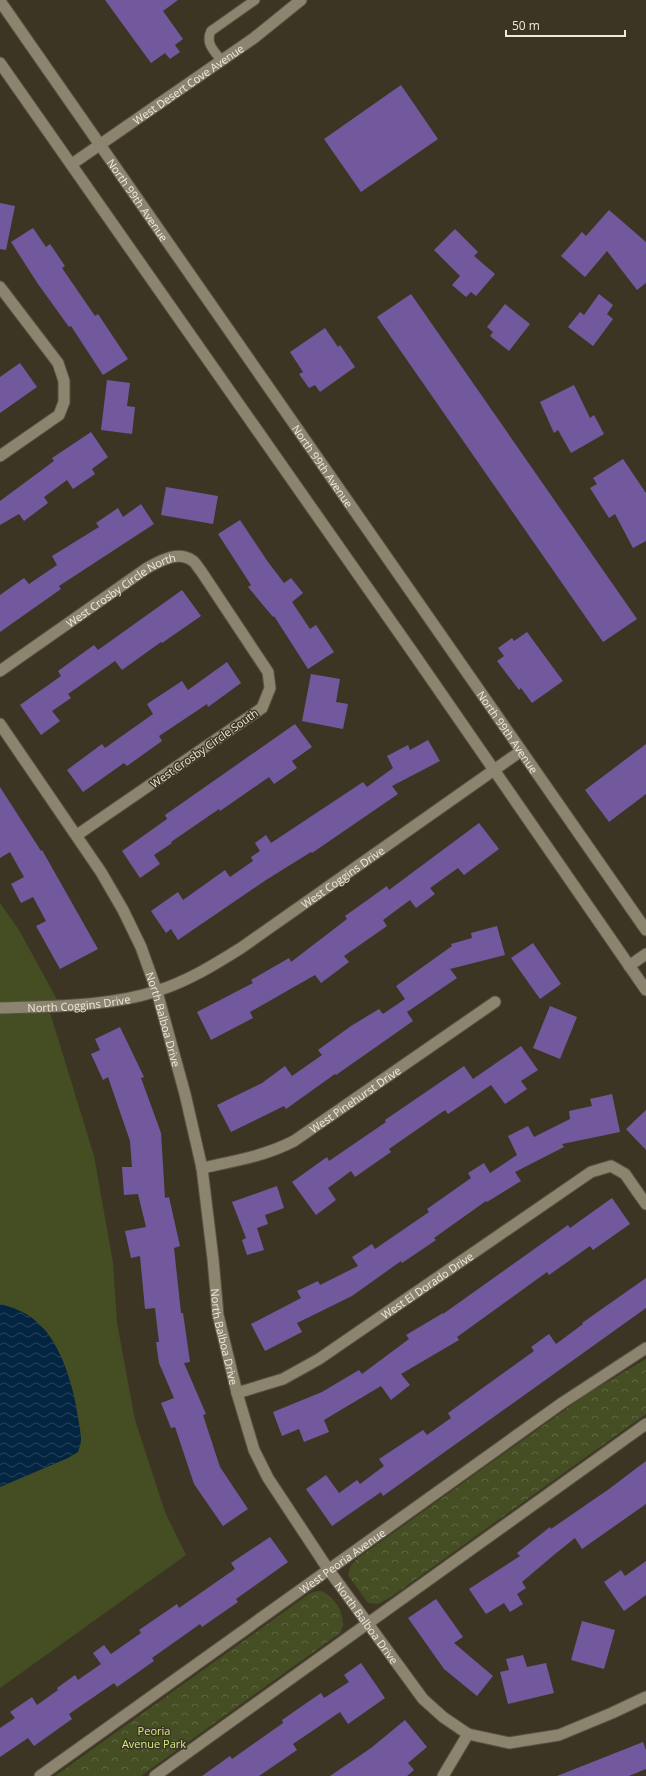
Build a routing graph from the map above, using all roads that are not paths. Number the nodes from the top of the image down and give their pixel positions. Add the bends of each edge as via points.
1 (254, 0) edge
2 (301, 0) edge
3 (0, 1) edge
4 (222, 61) junction
5 (0, 63) edge
6 (99, 145) junction
7 (72, 164) junction
8 (0, 286) edge
9 (0, 456) edge
10 (229, 613) joint
11 (0, 671) edge
12 (0, 724) edge
13 (521, 751) junction
14 (494, 769) junction
15 (77, 835) junction
16 (646, 930) edge
17 (646, 954) edge
18 (629, 966) junction
19 (646, 990) edge
20 (157, 992) junction
21 (495, 1002) dead end
22 (0, 1008) edge
23 (202, 1168) junction
24 (646, 1204) edge
25 (646, 1348) edge
26 (237, 1393) junction
27 (646, 1424) edge
28 (328, 1569) junction
29 (368, 1622) junction
30 (646, 1697) edge
31 (468, 1734) junction
32 (40, 1776) edge
33 (155, 1776) edge
34 (443, 1776) edge

1 - 4 lane via 211,31 208,43
2 - 4 street, West Desert Cove Avenue
3 - 6 street, North 99th Avenue
4 - 6 street, West Desert Cove Avenue
5 - 7 street
6 - 7 street, West Desert Cove Avenue
6 - 13 street, North 99th Avenue
7 - 14 street
8 - 9 street via 58,363 64,380 64,402 59,415
10 - 11 street, West Crosby Circle North via 192,560 172,557 147,568
10 - 15 street, West Crosby Circle South via 268,672 270,688 262,708
12 - 15 street, North Balboa Drive
13 - 14 street, West Coggins Drive
13 - 16 street, North 99th Avenue
14 - 18 street
14 - 20 street, West Coggins Drive via 241,948 204,971
15 - 20 street, North Balboa Drive via 123,910 141,947
17 - 18 street
18 - 19 street
20 - 22 street, North Coggins Drive via 90,1004
20 - 23 street, North Balboa Drive
21 - 23 street, West Pinehurst Drive via 294,1141 263,1154
23 - 26 street, North Balboa Drive via 218,1316
24 - 26 street, West El Dorado Drive via 625,1174 611,1166 591,1172 319,1359 282,1379
25 - 28 street, West Peoria Avenue via 590,1383
26 - 28 street, North Balboa Drive via 254,1450 268,1478
27 - 29 street
28 - 29 street, North Balboa Drive
28 - 32 street, West Peoria Avenue
29 - 31 street, North Balboa Drive via 423,1699
29 - 33 street
30 - 31 street, North Balboa Drive via 559,1735 510,1743
31 - 34 street

